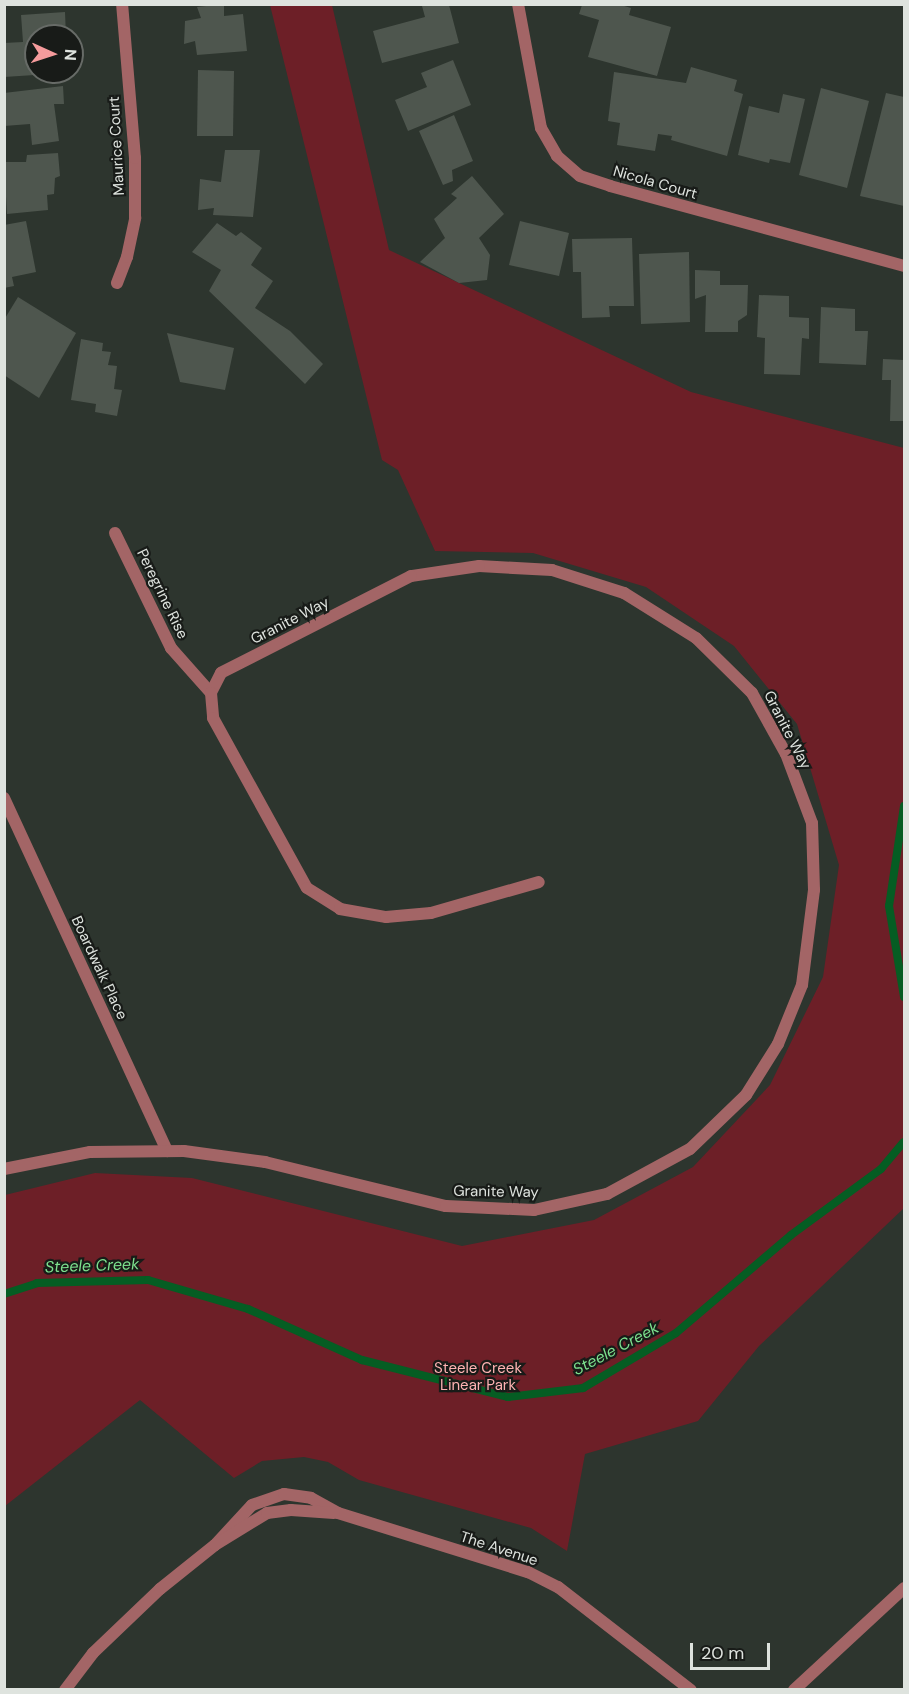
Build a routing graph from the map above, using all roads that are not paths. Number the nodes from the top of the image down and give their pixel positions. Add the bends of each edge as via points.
1 (122, 4) edge
2 (518, 4) edge
3 (904, 266) edge
4 (117, 283) dead end
5 (115, 533) dead end
6 (211, 693) junction
7 (4, 798) edge
8 (539, 882) dead end
9 (167, 1151) junction
10 (4, 1169) edge
11 (904, 1588) edge
12 (65, 1689) edge
13 (691, 1689) edge
14 (794, 1689) edge

1 - 4 street, Maurice Court via 135,158 135,218
2 - 3 street, Nicola Court via 541,128 558,156 580,176
5 - 6 street, Peregrine Rise via 171,648
6 - 8 street via 213,718 307,888 340,909 386,917 431,913
6 - 9 street, Granite Way via 221,673 411,576 479,566 552,570 624,592 696,638 752,693 786,753 812,823 814,890 802,985 778,1044 746,1095 690,1149 607,1194 534,1210 446,1206 265,1162
7 - 9 street, Boardwalk Place
9 - 10 street, Granite Way via 90,1152
11 - 14 street
12 - 13 street, The Avenue via 93,1653 160,1589 215,1545 252,1505 284,1494 311,1498 339,1514 528,1572 558,1587

